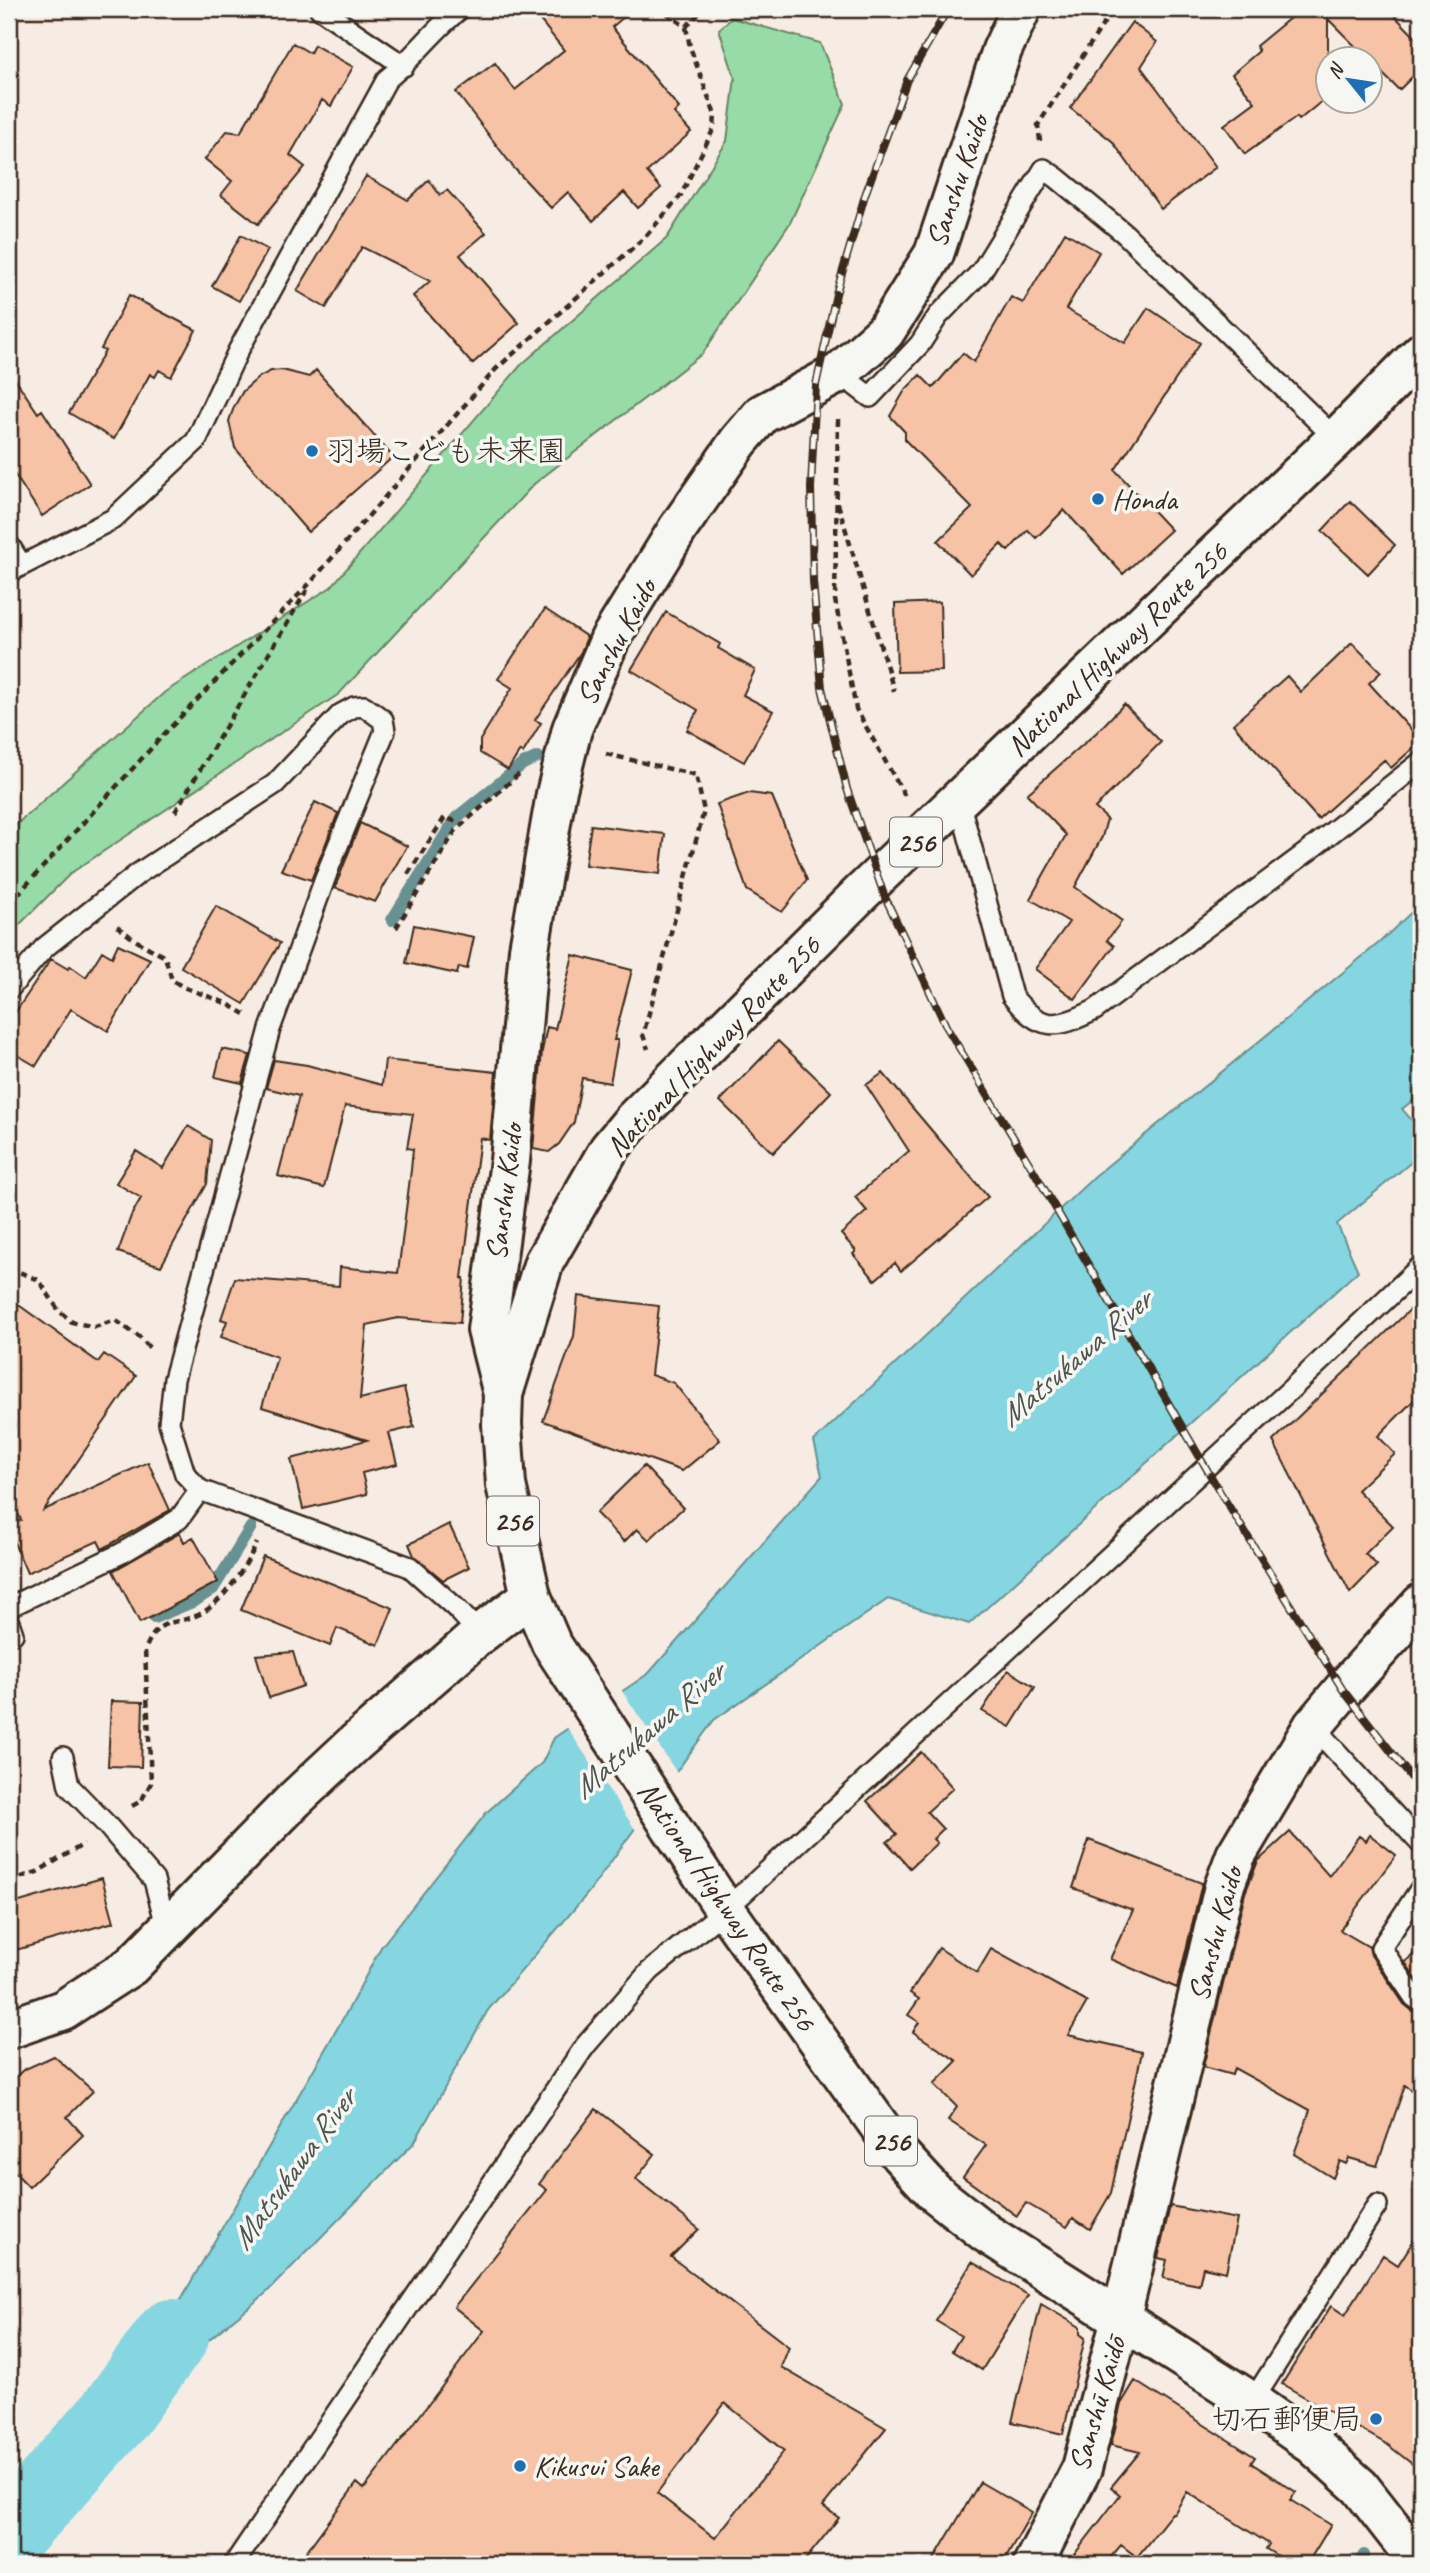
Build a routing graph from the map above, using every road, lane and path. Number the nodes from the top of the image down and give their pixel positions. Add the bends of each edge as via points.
1 (320, 9) edge
2 (460, 9) edge
3 (662, 9) edge
4 (703, 9) edge
5 (1021, 9) edge
6 (1113, 9) edge
7 (686, 27) junction
8 (404, 66) junction
9 (1044, 169) junction
10 (1421, 353) edge
11 (839, 373) junction
12 (1336, 439) junction
13 (836, 499) junction
14 (9, 545) edge
15 (15, 568) edge
16 (313, 581) junction
17 (894, 691) dead end
18 (566, 752) junction
19 (1421, 762) edge
20 (908, 801) dead end
21 (959, 801) junction
22 (173, 814) dead end
23 (460, 823) junction
24 (408, 874) dead end
25 (105, 900) junction
26 (9, 904) edge
27 (396, 928) dead end
28 (9, 989) edge
29 (270, 1029) junction
30 (661, 1093) junction
31 (9, 1268) edge
32 (1420, 1269) edge
33 (174, 1379) junction
34 (503, 1394) junction
35 (200, 1490) junction
36 (270, 1517) junction
37 (531, 1595) junction
38 (1421, 1604) edge
39 (9, 1607) edge
40 (480, 1634) junction
41 (1313, 1726) junction
42 (63, 1757) dead end
43 (106, 1824) junction
44 (1421, 1844) edge
45 (9, 1881) edge
46 (1421, 1888) edge
47 (723, 1906) junction
48 (167, 1929) junction
49 (1421, 2002) edge
50 (9, 2029) edge
51 (1377, 2205) dead end
52 (1121, 2318) junction
53 (1252, 2402) junction
54 (234, 2564) edge
55 (1033, 2564) edge
56 (1420, 2564) edge

1 - 8 lane
2 - 8 lane
3 - 7 path
4 - 7 path
5 - 11 main road, Sanshu Kaido via 1002,50 934,254 885,332
6 - 9 path via 1038,125
7 - 16 path via 715,115 714,128 681,195 646,236 495,369
8 - 15 lane via 380,91 238,351 196,441 113,519
9 - 11 lane via 981,272 870,397
9 - 12 lane via 1125,234
10 - 12 main road, National Highway Route 256 / 256
11 - 13 path
11 - 18 main road, Sanshu Kaido via 762,414 739,442 679,527 610,639
12 - 21 main road, National Highway Route 256 / 256
13 - 17 path
13 - 20 path via 835,600 856,709
14 - 15 lane
16 - 22 path
16 - 26 path via 167,731
18 - 23 path via 532,763
18 - 30 path via 696,775 704,811 643,1035
18 - 34 main road, Sanshu Kaido via 528,948 510,1161 486,1330
19 - 21 lane via 1095,1010 1068,1023 1044,1023 1028,1016 1012,996
21 - 30 main road, National Highway Route 256 / 256
23 - 24 path via 445,817
23 - 27 path
25 - 28 lane via 44,948
25 - 29 path via 119,929 165,957 172,979
25 - 29 lane via 275,784 341,714 364,706 374,711 383,720 385,732 330,864
29 - 33 lane
30 - 34 main road, National Highway Route 256 / 256 via 609,1149 544,1262
31 - 33 path via 39,1280 72,1322 95,1327 115,1320 141,1338
32 - 47 lane
33 - 35 lane via 169,1423 185,1474
34 - 37 main road, National Highway Route 256 / 256 via 506,1485
35 - 36 lane
35 - 39 lane via 179,1519 122,1553
36 - 40 lane via 410,1567
36 - 43 path via 244,1570 222,1595 201,1614 152,1632 145,1650 151,1783 141,1801
37 - 40 main road
37 - 47 main road, National Highway Route 256 / 256 via 551,1643
38 - 41 main road, Sanshu Kaido
40 - 48 main road via 295,1799
41 - 44 lane
41 - 52 main road, Sanshu Kaido via 1236,1855 1224,1887
42 - 43 lane via 69,1786
43 - 45 path via 66,1856
43 - 48 lane via 153,1880
46 - 49 lane via 1381,1948
47 - 52 main road, National Highway Route 256 / 256 via 901,2155 934,2192 986,2233
47 - 54 lane via 650,1971 585,2046
48 - 50 main road via 131,1966 63,2010
51 - 53 lane
52 - 53 main road, National Highway Route 256 / 256
52 - 55 main road, Sanshū Kaidō via 1082,2468
53 - 56 main road, National Highway Route 256 / 256 via 1312,2444 1360,2487

